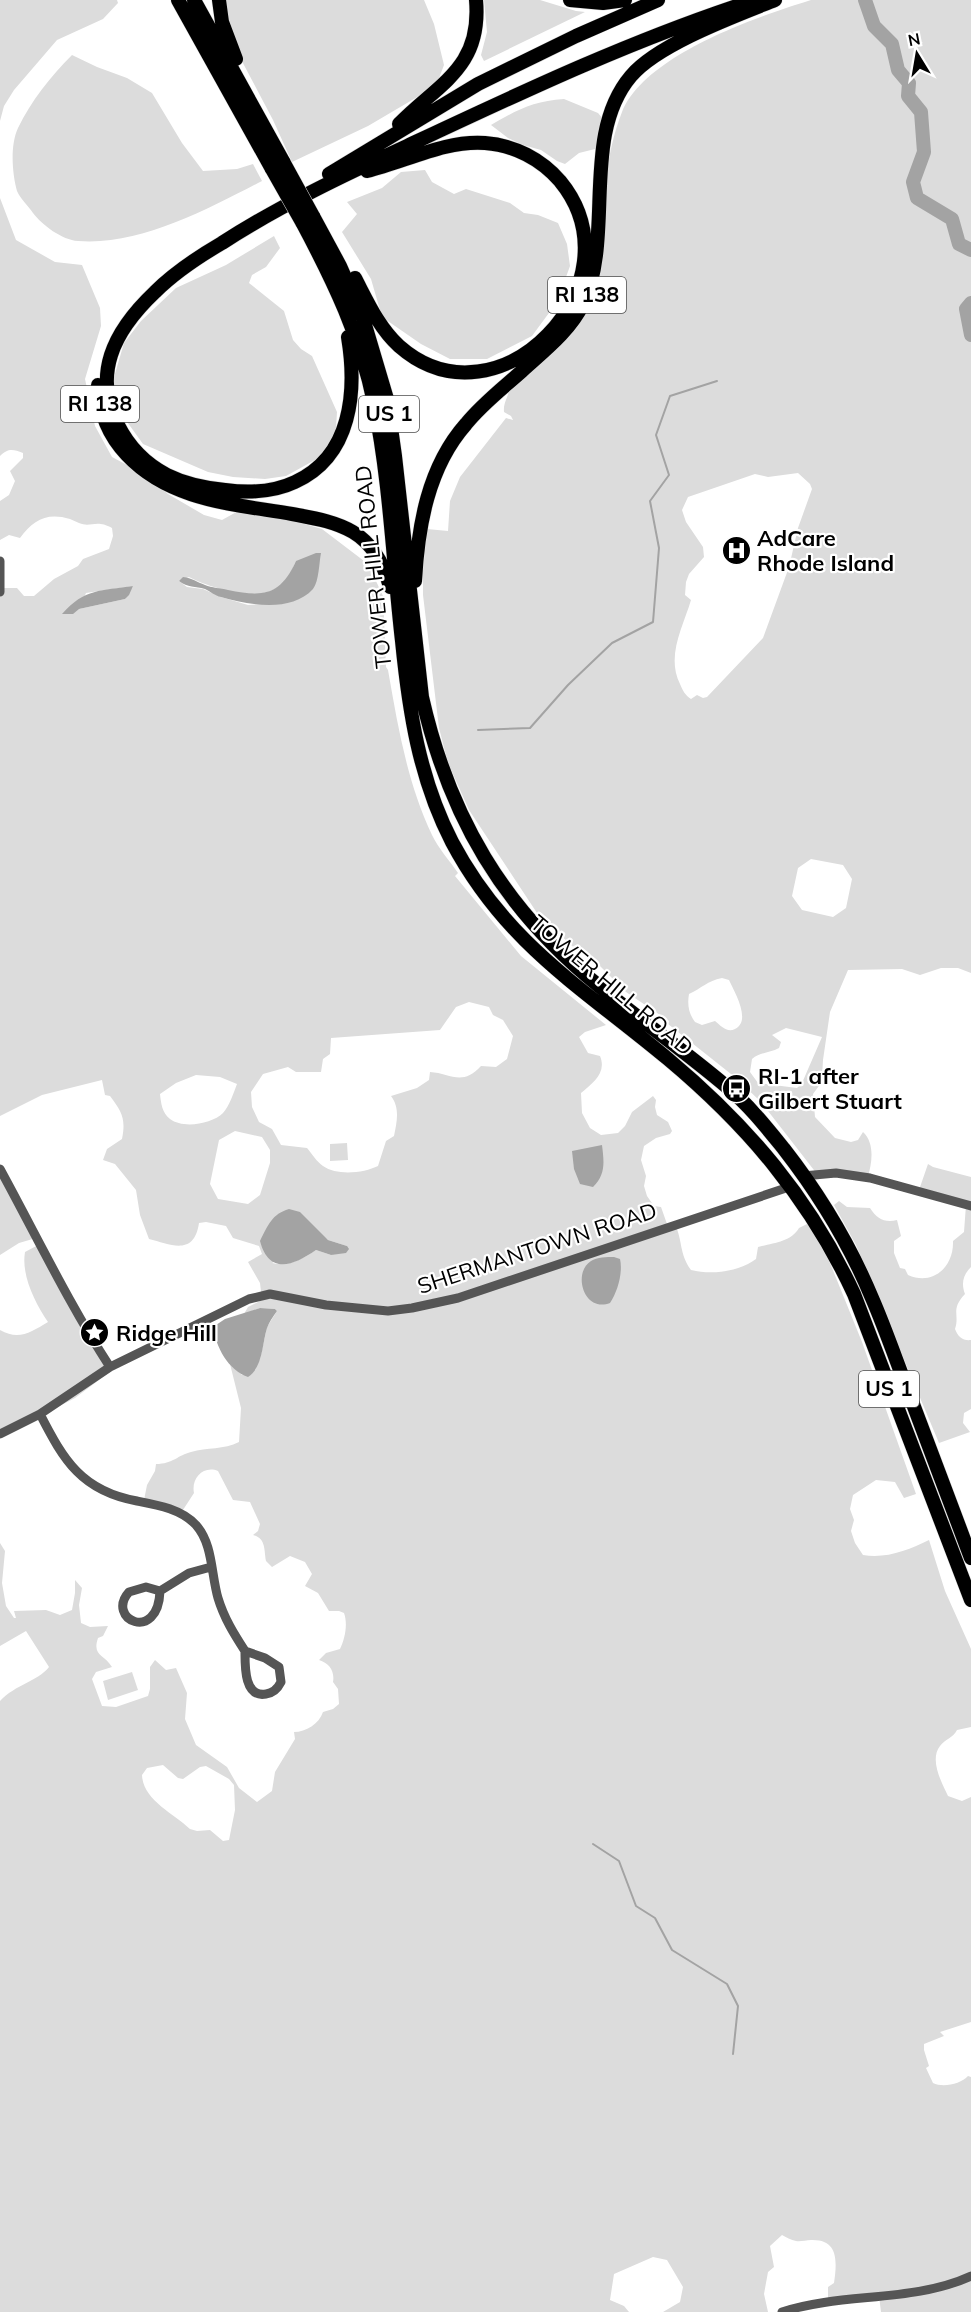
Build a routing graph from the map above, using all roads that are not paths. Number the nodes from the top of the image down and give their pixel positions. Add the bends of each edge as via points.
1 (178, 0) edge
2 (194, 0) edge
3 (219, 0) edge
4 (476, 0) edge
5 (570, 0) edge
6 (625, 0) edge
7 (658, 0) edge
8 (755, 0) edge
9 (775, 0) edge
10 (265, 127) junction
11 (381, 143) junction
12 (278, 166) junction
13 (339, 178) junction
14 (308, 219) junction
15 (344, 308) junction
16 (0, 561) edge
17 (0, 592) edge
18 (407, 625) junction
19 (0, 1169) edge
20 (803, 1176) junction
21 (792, 1186) junction
22 (971, 1206) edge
23 (110, 1367) junction
24 (40, 1414) junction
25 (0, 1434) edge
26 (971, 1558) edge
27 (955, 1560) junction
28 (211, 1567) junction
29 (971, 1585) edge
30 (160, 1591) junction
31 (971, 1600) edge
32 (245, 1651) junction
33 (971, 2276) edge
34 (782, 2312) edge

1 - 12 highway, TOWER HILL ROAD / US 1
2 - 10 highway, TOWER HILL ROAD / US 1
3 - 10 highway via 227,38
4 - 11 highway via 473,37 459,69
5 - 6 highway
7 - 11 highway, RI 138 via 478,84
8 - 13 highway via 588,62
9 - 18 highway, RI 138 via 657,54 620,91 605,133 588,292 566,329 466,423 440,462 428,494
10 - 12 highway, TOWER HILL ROAD / US 1
11 - 18 highway, RI 138 via 217,235 167,269 140,294 114,328 102,355 98,381 102,413 114,438 132,460 162,483 206,499 326,520 360,537 383,567
12 - 14 highway, TOWER HILL ROAD / US 1, bridge
13 - 14 highway via 466,144 498,145 528,155 554,174 579,213 584,260 570,308 544,339 507,364 466,372 438,368 405,351 387,333 338,247
13 - 15 highway via 189,263 137,310 121,333 109,364 108,393 127,441 158,470 182,482 214,489 258,491 303,478 332,452 347,420 352,373
14 - 15 highway, TOWER HILL ROAD / US 1
14 - 18 highway, TOWER HILL ROAD / US 1 via 352,291 380,372 392,428
15 - 18 highway, TOWER HILL ROAD / US 1 via 374,403
16 - 17 street
18 - 20 highway, TOWER HILL ROAD / US 1 via 436,752 469,832 498,881 534,926 578,969 729,1088
18 - 21 highway, TOWER HILL ROAD / US 1 via 409,702 419,759 439,813 480,887 536,952 733,1117
19 - 23 street via 56,1276
20 - 22 street via 853,1174
20 - 26 highway, TOWER HILL ROAD / US 1 via 829,1213 872,1297
21 - 23 street, SHERMANTOWN ROAD via 428,1305 388,1311 270,1294 249,1299
21 - 27 highway, TOWER HILL ROAD / US 1 via 832,1249 854,1294
23 - 24 street, SHERMANTOWN ROAD
24 - 25 street, SHERMANTOWN ROAD
24 - 28 street via 64,1457 91,1485 120,1497 180,1512 196,1525 207,1544
27 - 29 highway via 963,1565
27 - 31 highway, TOWER HILL ROAD / US 1
28 - 30 street via 189,1573
28 - 32 street via 225,1617
30 - 30 street via 146,1587 129,1592 122,1606 125,1615 130,1621 148,1621 156,1613
32 - 32 street via 279,1667 281,1682 275,1691 265,1695 251,1688
33 - 34 street via 927,2289 824,2302

